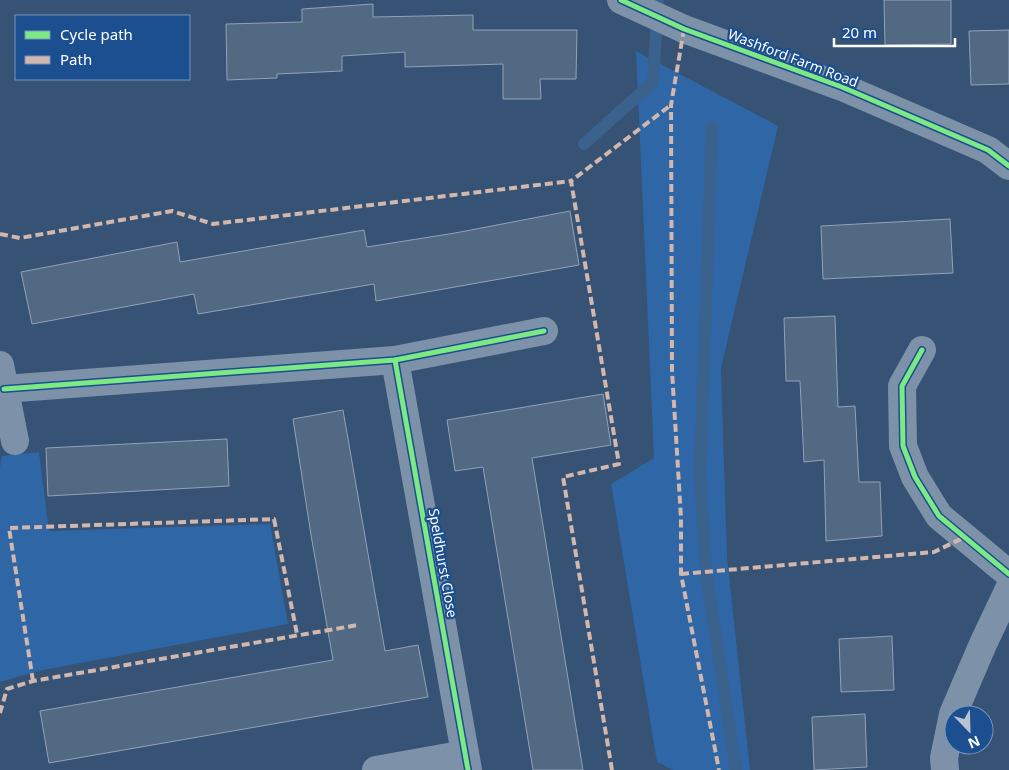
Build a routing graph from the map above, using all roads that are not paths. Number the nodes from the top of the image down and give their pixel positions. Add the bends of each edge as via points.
1 (621, 0) edge
2 (1009, 166) edge
3 (544, 331) dead end
4 (922, 350) dead end
5 (395, 360) junction
6 (2, 377) edge
7 (15, 442) dead end
8 (1009, 574) edge
9 (1009, 589) edge
10 (467, 762) edge
11 (376, 770) edge
12 (945, 770) edge

1 - 2 street, Washford Farm Road via 684,29 842,87 988,150
3 - 5 street
4 - 8 street via 902,386 902,446 914,477 939,516
5 - 6 street
5 - 10 street, Speldhurst Close
6 - 7 street
9 - 12 street via 952,714
10 - 11 street, Speldhurst Close

